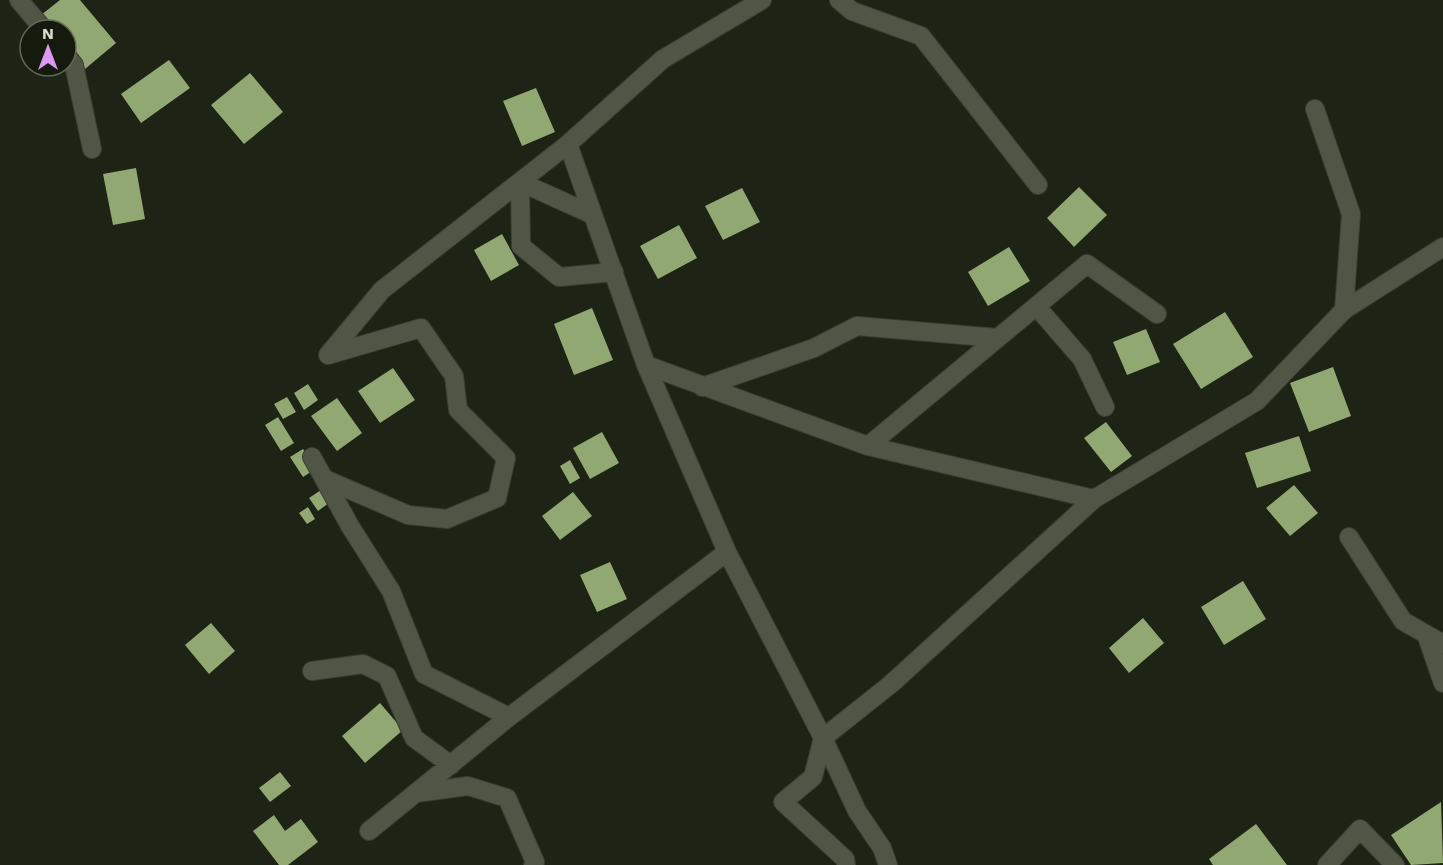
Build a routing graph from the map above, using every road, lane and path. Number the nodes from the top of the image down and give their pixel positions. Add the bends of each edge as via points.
1 (19, 0) edge
2 (762, 0) edge
3 (840, 0) edge
4 (34, 18) edge
5 (77, 78) edge
6 (1315, 109) dead end
7 (568, 144) junction
8 (92, 149) dead end
9 (520, 182) junction
10 (1038, 185) dead end
11 (593, 214) junction
12 (1443, 247) edge
13 (614, 272) junction
14 (1036, 306) junction
15 (1344, 310) junction
16 (1157, 314) dead end
17 (998, 338) junction
18 (646, 365) junction
19 (702, 387) junction
20 (1105, 407) dead end
21 (868, 447) junction
22 (312, 457) dead end
23 (327, 480) junction
24 (1094, 499) junction
25 (1349, 537) dead end
26 (727, 552) junction
27 (1426, 634) junction
28 (1443, 644) edge
29 (312, 671) dead end
30 (1443, 684) edge
31 (509, 717) junction
32 (823, 738) junction
33 (451, 765) junction
34 (415, 793) junction
35 (369, 831) dead end
36 (533, 865) edge
37 (846, 865) edge
38 (888, 865) edge
39 (1327, 865) edge
40 (1395, 865) edge

1 - 4 street
2 - 7 street via 663,59
3 - 10 street via 852,11 921,36
5 - 8 street
6 - 15 street via 1351,214
7 - 9 street
7 - 11 street
9 - 11 street
9 - 13 street via 521,246 559,276
9 - 23 street via 382,290 328,355 420,328 454,376 458,410 506,458 497,498 447,519 408,515
11 - 13 street
12 - 15 street
13 - 18 street
14 - 16 street via 1087,264
14 - 17 street
14 - 20 street via 1082,359
15 - 24 street via 1257,401
17 - 19 street via 857,326 814,348
17 - 21 street
18 - 19 street
18 - 26 street
19 - 21 street
21 - 24 street
22 - 23 street
23 - 31 street via 350,526 391,591 424,674
24 - 32 street via 891,684
25 - 27 street via 1403,621
26 - 31 street
26 - 32 street
27 - 28 street
27 - 30 street
29 - 33 street via 363,664 387,676 414,738
31 - 33 street
32 - 37 street via 813,777 783,802 845,859
32 - 38 street
33 - 34 street
34 - 35 street
34 - 36 street via 468,786 507,798
39 - 40 street via 1360,829

